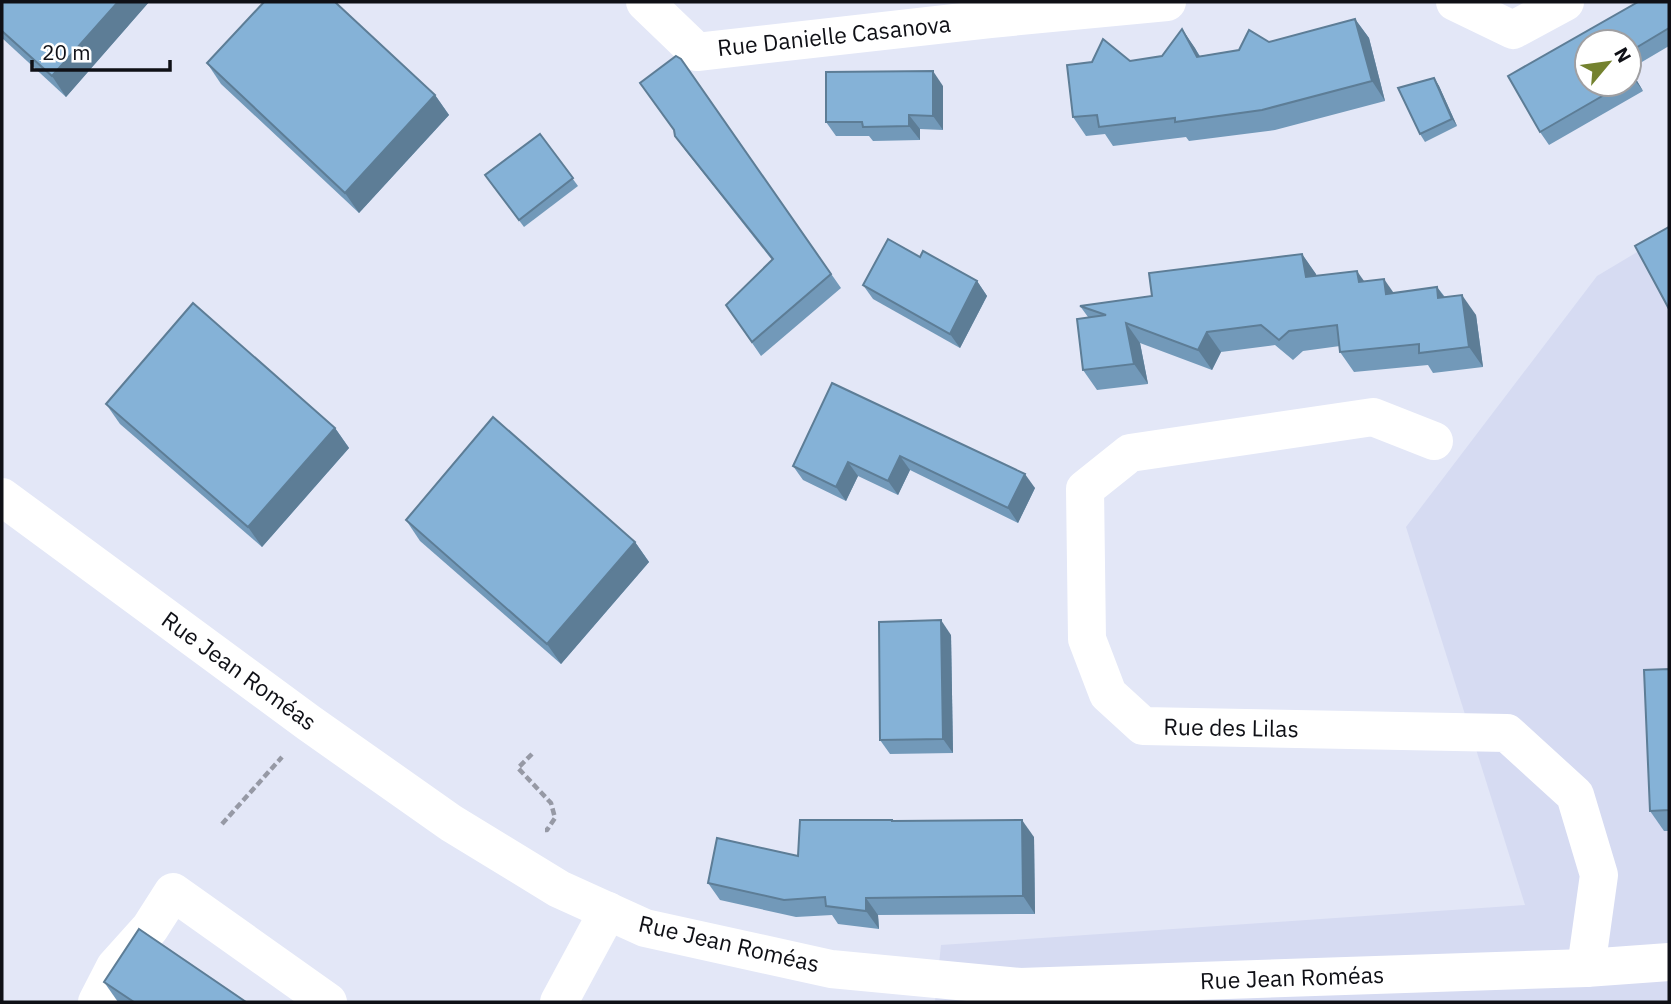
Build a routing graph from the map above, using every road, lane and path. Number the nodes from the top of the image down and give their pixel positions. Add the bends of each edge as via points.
1 (645, 2) edge
2 (1167, 2) edge
3 (1455, 2) edge
4 (1565, 2) edge
5 (1434, 441) dead end
6 (2, 497) edge
7 (608, 911) junction
8 (1669, 962) edge
9 (1586, 968) junction
10 (97, 1002) edge
11 (328, 1002) edge
12 (559, 1002) edge

1 - 2 street, Rue Danielle Casanova via 697,51
3 - 4 street via 1513,30
5 - 9 street, Rue des Lilas via 1373,417 1130,453 1085,489 1087,639 1108,694 1143,726 1507,733 1575,795 1599,875
6 - 7 street, Rue Jean Roméas via 451,823 559,888
7 - 9 street, Rue Jean Roméas via 645,928 831,969 1020,987
7 - 12 street
8 - 9 street, Rue Jean Roméas
10 - 11 street via 115,968 150,928 173,892

